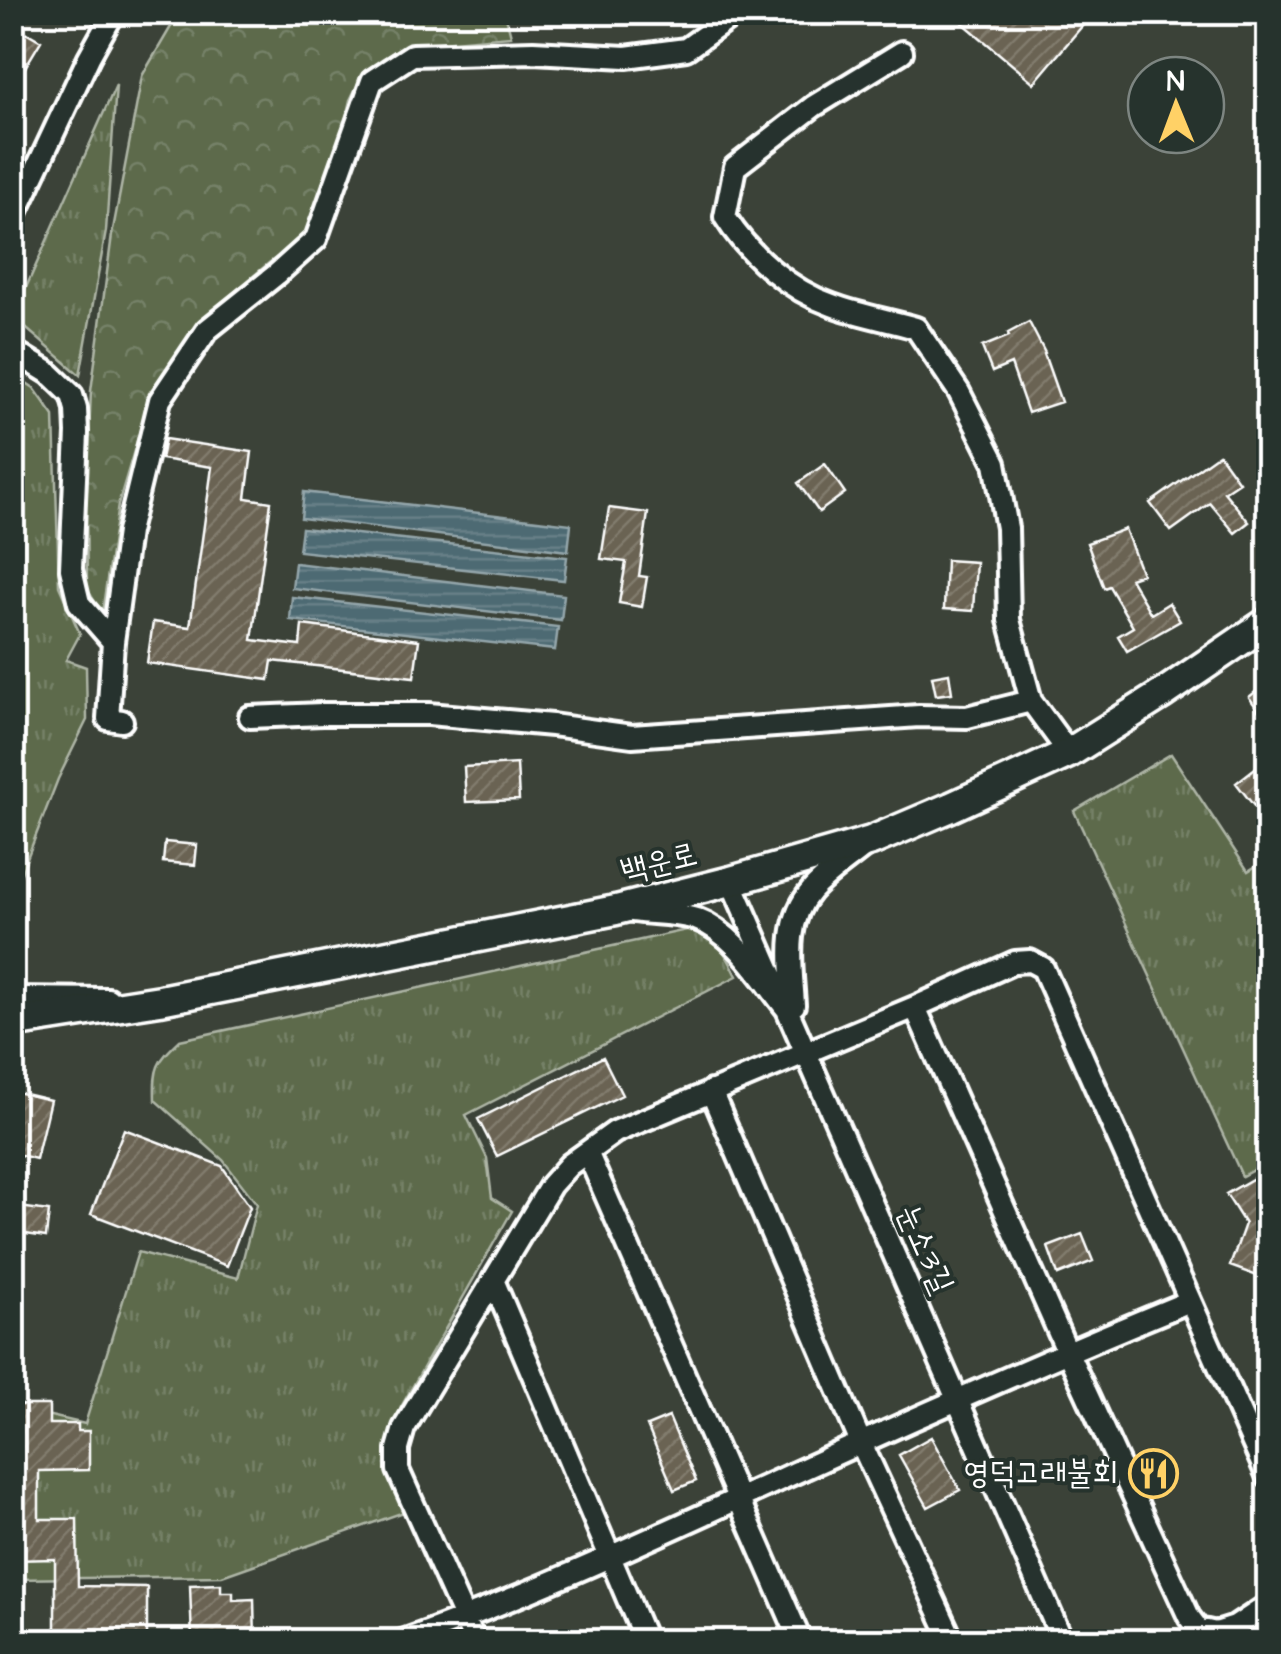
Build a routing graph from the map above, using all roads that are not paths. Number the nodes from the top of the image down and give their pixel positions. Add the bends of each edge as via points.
1 (114, 12) edge
2 (738, 12) edge
3 (902, 52) dead end
4 (12, 220) edge
5 (12, 350) edge
6 (1268, 622) edge
7 (113, 642) junction
8 (1032, 702) junction
9 (250, 718) dead end
10 (122, 721) dead end
11 (1068, 753) junction
12 (871, 841) junction
13 (731, 882) junction
14 (616, 910) junction
15 (12, 998) edge
16 (160, 1000) junction
17 (915, 1007) junction
18 (786, 1008) junction
19 (12, 1024) edge
20 (806, 1052) junction
21 (710, 1091) junction
22 (587, 1152) junction
23 (493, 1280) junction
24 (1190, 1301) junction
25 (1068, 1351) junction
26 (958, 1400) junction
27 (861, 1442) junction
28 (1268, 1477) edge
29 (737, 1499) junction
30 (609, 1557) junction
31 (1268, 1605) edge
32 (465, 1618) junction
33 (1064, 1639) edge
34 (400, 1642) edge
35 (476, 1642) edge
36 (646, 1642) edge
37 (801, 1642) edge
38 (952, 1642) edge

1 - 4 street
2 - 7 street via 686,48 626,56 412,56 372,81 316,240 207,330 160,400 128,532
3 - 8 street via 814,106 735,167 725,216 741,241 789,283 830,305 916,328 959,392 995,464 1007,528 1009,620
5 - 7 street via 72,395 77,433 71,569 79,603
6 - 11 main road, 백운로
7 - 10 street via 108,719
8 - 9 street via 967,717 632,736 430,714
8 - 11 street
11 - 12 main road, 백운로
12 - 13 main road, 백운로
12 - 18 street via 810,892 794,920 794,1005
13 - 14 main road, 백운로
13 - 18 street, 눈소3길
14 - 16 main road, 백운로
14 - 18 street via 693,918 716,928
15 - 16 street
16 - 19 main road, 백운로
17 - 20 street
17 - 24 street via 1014,962 1043,968
17 - 25 street
18 - 20 street, 눈소3길
20 - 21 street
20 - 26 street, 눈소3길
21 - 22 street via 615,1132
21 - 27 street
22 - 23 street via 551,1185
22 - 29 street
23 - 30 street
23 - 32 street via 404,1428 398,1449 398,1470
24 - 25 street
24 - 28 street
25 - 26 street
25 - 31 street via 1198,1629 1216,1634
26 - 27 street
26 - 33 street, 눈소3길
27 - 29 street
27 - 38 street
29 - 30 street
29 - 37 street
30 - 32 street
30 - 36 street
32 - 34 street
32 - 35 street

